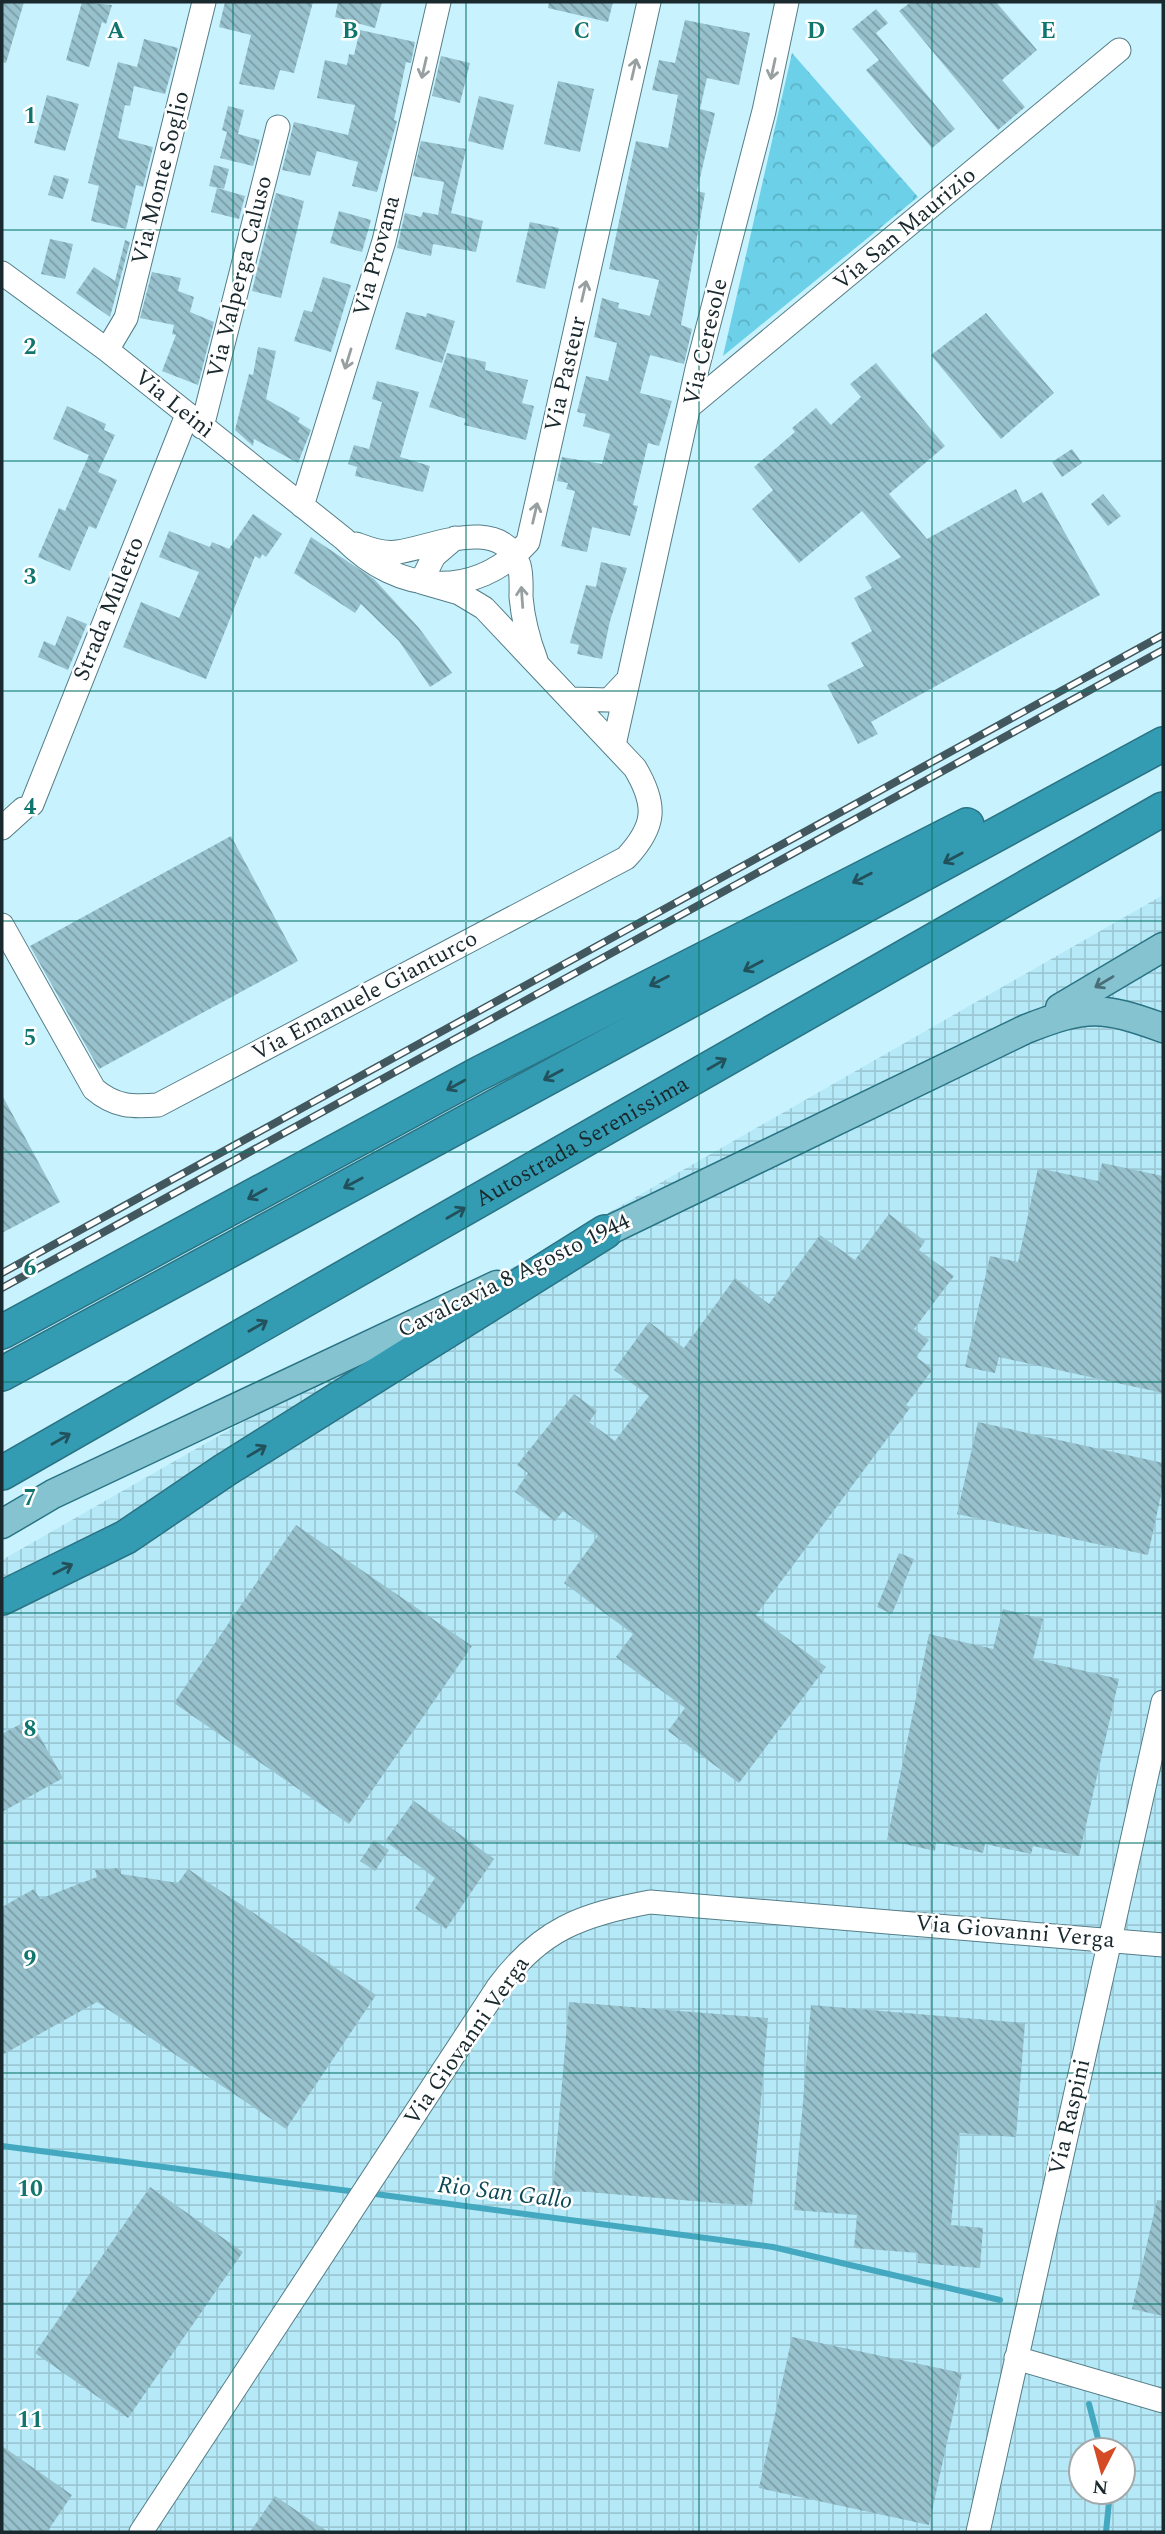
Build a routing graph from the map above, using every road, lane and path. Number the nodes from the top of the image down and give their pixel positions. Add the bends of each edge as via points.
1 (204, 2) edge
2 (439, 2) edge
3 (649, 2) edge
4 (788, 2) edge
5 (1119, 50) dead end
6 (278, 127) dead end
7 (2, 273) edge
8 (107, 350) junction
9 (690, 406) junction
10 (195, 421) junction
11 (302, 506) junction
12 (455, 538) junction
13 (344, 539) junction
14 (514, 557) junction
15 (421, 582) junction
16 (538, 662) junction
17 (625, 683) junction
18 (571, 699) junction
19 (1163, 726) edge
20 (1163, 744) edge
21 (614, 745) junction
22 (32, 804) dead end
23 (1163, 809) edge
24 (2, 813) edge
25 (2, 828) edge
26 (2, 925) edge
27 (1163, 947) edge
28 (1163, 1028) edge
29 (1026, 1029) junction
30 (605, 1232) junction
31 (2, 1332) edge
32 (2, 1374) edge
33 (2, 1473) edge
34 (2, 1524) edge
35 (2, 1598) edge
36 (1163, 1702) edge
37 (1109, 1940) junction
38 (1163, 1945) edge
39 (1016, 2358) junction
40 (1163, 2400) edge
41 (141, 2532) edge
42 (978, 2532) edge

1 - 8 street, Via Monte Soglio via 126,318
2 -> 11 street, Via Provana via 384,241
14 -> 3 street, Via Pasteur via 528,542
4 -> 9 street, Via Ceresole
5 - 9 street, Via San Maurizio
6 - 10 street, Via Valperga Caluso
7 - 8 street, Via Leinì
8 - 10 street, Via Leinì
9 - 17 street, Via Ceresole
10 - 11 street, Via Leinì
10 - 22 street, Strada Muletto via 83,673
11 - 13 street, Via Leinì
12 - 13 street via 398,552 382,552
12 - 14 street via 490,539
12 - 15 street via 434,556
13 - 15 street via 363,559
14 - 15 street via 464,581 449,585
16 -> 14 street via 528,639 520,567
15 - 16 street via 475,602
16 - 18 street
17 - 18 street via 609,700
17 - 21 street, Via Ceresole
18 - 21 street, Via Emanuele Gianturco
19 -> 31 highway via 478,1074
20 -> 32 highway
21 - 26 street, Via Emanuele Gianturco via 635,768 650,803 650,823 626,858 158,1105 131,1107 108,1101 94,1089
33 -> 23 highway, Autostrada Serenissima
24 - 25 street via 23,809
27 -> 29 main road, Cavalcavia 8 Agosto 1944
28 - 29 main road, Cavalcavia 8 Agosto 1944 via 1096,1009 1061,1015
29 - 30 main road, Cavalcavia 8 Agosto 1944
30 - 34 main road, Cavalcavia 8 Agosto 1944 via 53,1494
35 -> 30 highway via 126,1537
36 - 37 street, Via Raspini
37 - 38 street, Via Giovanni Verga
37 - 39 street, Via Raspini
37 - 41 street, Via Giovanni Verga via 650,1902 610,1910 550,1934 518,1960
39 - 40 street
39 - 42 street, Via Raspini

